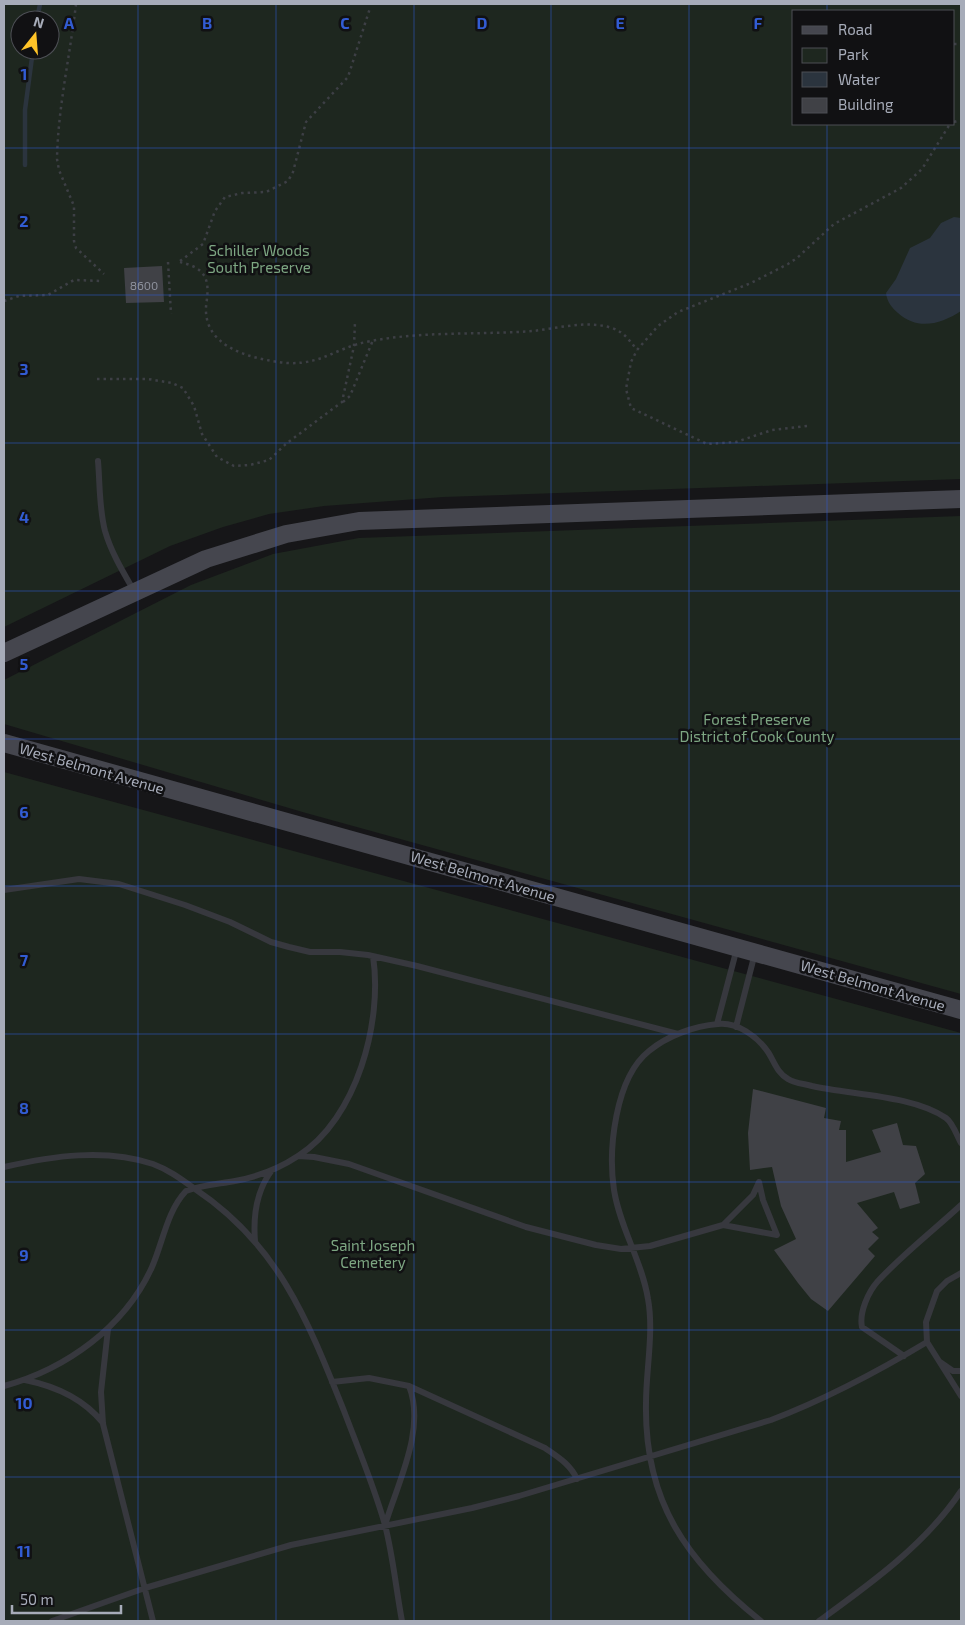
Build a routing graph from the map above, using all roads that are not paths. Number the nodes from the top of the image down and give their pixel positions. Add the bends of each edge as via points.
1 (98, 461) dead end
2 (961, 499) edge
3 (134, 591) junction
4 (4, 653) edge
5 (4, 743) edge
6 (4, 890) edge
7 (737, 947) junction
8 (756, 952) junction
9 (373, 956) junction
10 (961, 1010) edge
11 (717, 1024) junction
12 (736, 1027) junction
13 (678, 1034) junction
14 (961, 1143) edge
15 (298, 1156) junction
16 (4, 1167) edge
17 (272, 1169) junction
18 (194, 1188) junction
19 (961, 1205) edge
20 (723, 1225) junction
21 (255, 1241) junction
22 (633, 1248) junction
23 (961, 1273) edge
24 (108, 1329) junction
25 (927, 1342) junction
26 (904, 1356) junction
27 (938, 1360) junction
28 (961, 1371) edge
29 (25, 1380) junction
30 (332, 1382) junction
31 (4, 1386) edge
32 (409, 1386) junction
33 (961, 1396) edge
34 (103, 1424) junction
35 (650, 1457) junction
36 (577, 1479) junction
37 (961, 1491) edge
38 (385, 1525) junction
39 (145, 1588) junction
40 (52, 1621) edge
41 (153, 1621) edge
42 (402, 1621) edge
43 (762, 1621) edge
44 (819, 1621) edge

1 - 3 lane via 105,531
2 - 3 main road via 359,521 247,544
3 - 4 main road
5 - 7 main road, West Belmont Avenue
6 - 9 lane via 79,879 119,884 185,905 289,948
7 - 8 main road, West Belmont Avenue
7 - 11 lane
8 - 10 main road, West Belmont Avenue
8 - 12 lane
9 - 13 lane
9 - 15 lane via 377,987 365,1056 335,1118 318,1140
11 - 12 lane
11 - 13 lane
12 - 14 lane via 757,1040 788,1080 914,1104 948,1119
13 - 22 lane via 648,1051 639,1062 620,1100 615,1120 614,1191
15 - 17 lane
15 - 22 lane via 349,1164 526,1227 596,1245
16 - 18 lane via 68,1156 118,1157 172,1172
17 - 18 lane via 248,1178
17 - 21 lane via 262,1185 256,1209
18 - 21 lane via 230,1215
18 - 24 lane via 179,1198 140,1290
19 - 26 lane via 877,1283 863,1309 862,1327
20 - 20 lane via 777,1235 758,1182 753,1194
20 - 22 lane
21 - 30 lane via 292,1292
22 - 35 lane via 649,1300 646,1407
23 - 25 lane via 937,1291 926,1322
24 - 29 lane via 53,1368
24 - 34 lane via 102,1383
25 - 26 lane
25 - 27 lane
26 - 35 lane via 810,1405
27 - 28 lane via 953,1371
27 - 33 lane
29 - 31 lane
29 - 34 lane via 82,1402
30 - 32 lane via 369,1378
30 - 38 lane
32 - 36 lane via 545,1448 564,1460
32 - 38 lane via 414,1397 416,1422
34 - 39 lane
35 - 36 lane
35 - 43 lane via 666,1511 691,1554 712,1578
36 - 38 lane via 472,1508
37 - 44 lane via 950,1509 903,1556
38 - 39 lane via 291,1545
38 - 42 lane
39 - 40 lane
39 - 41 lane

